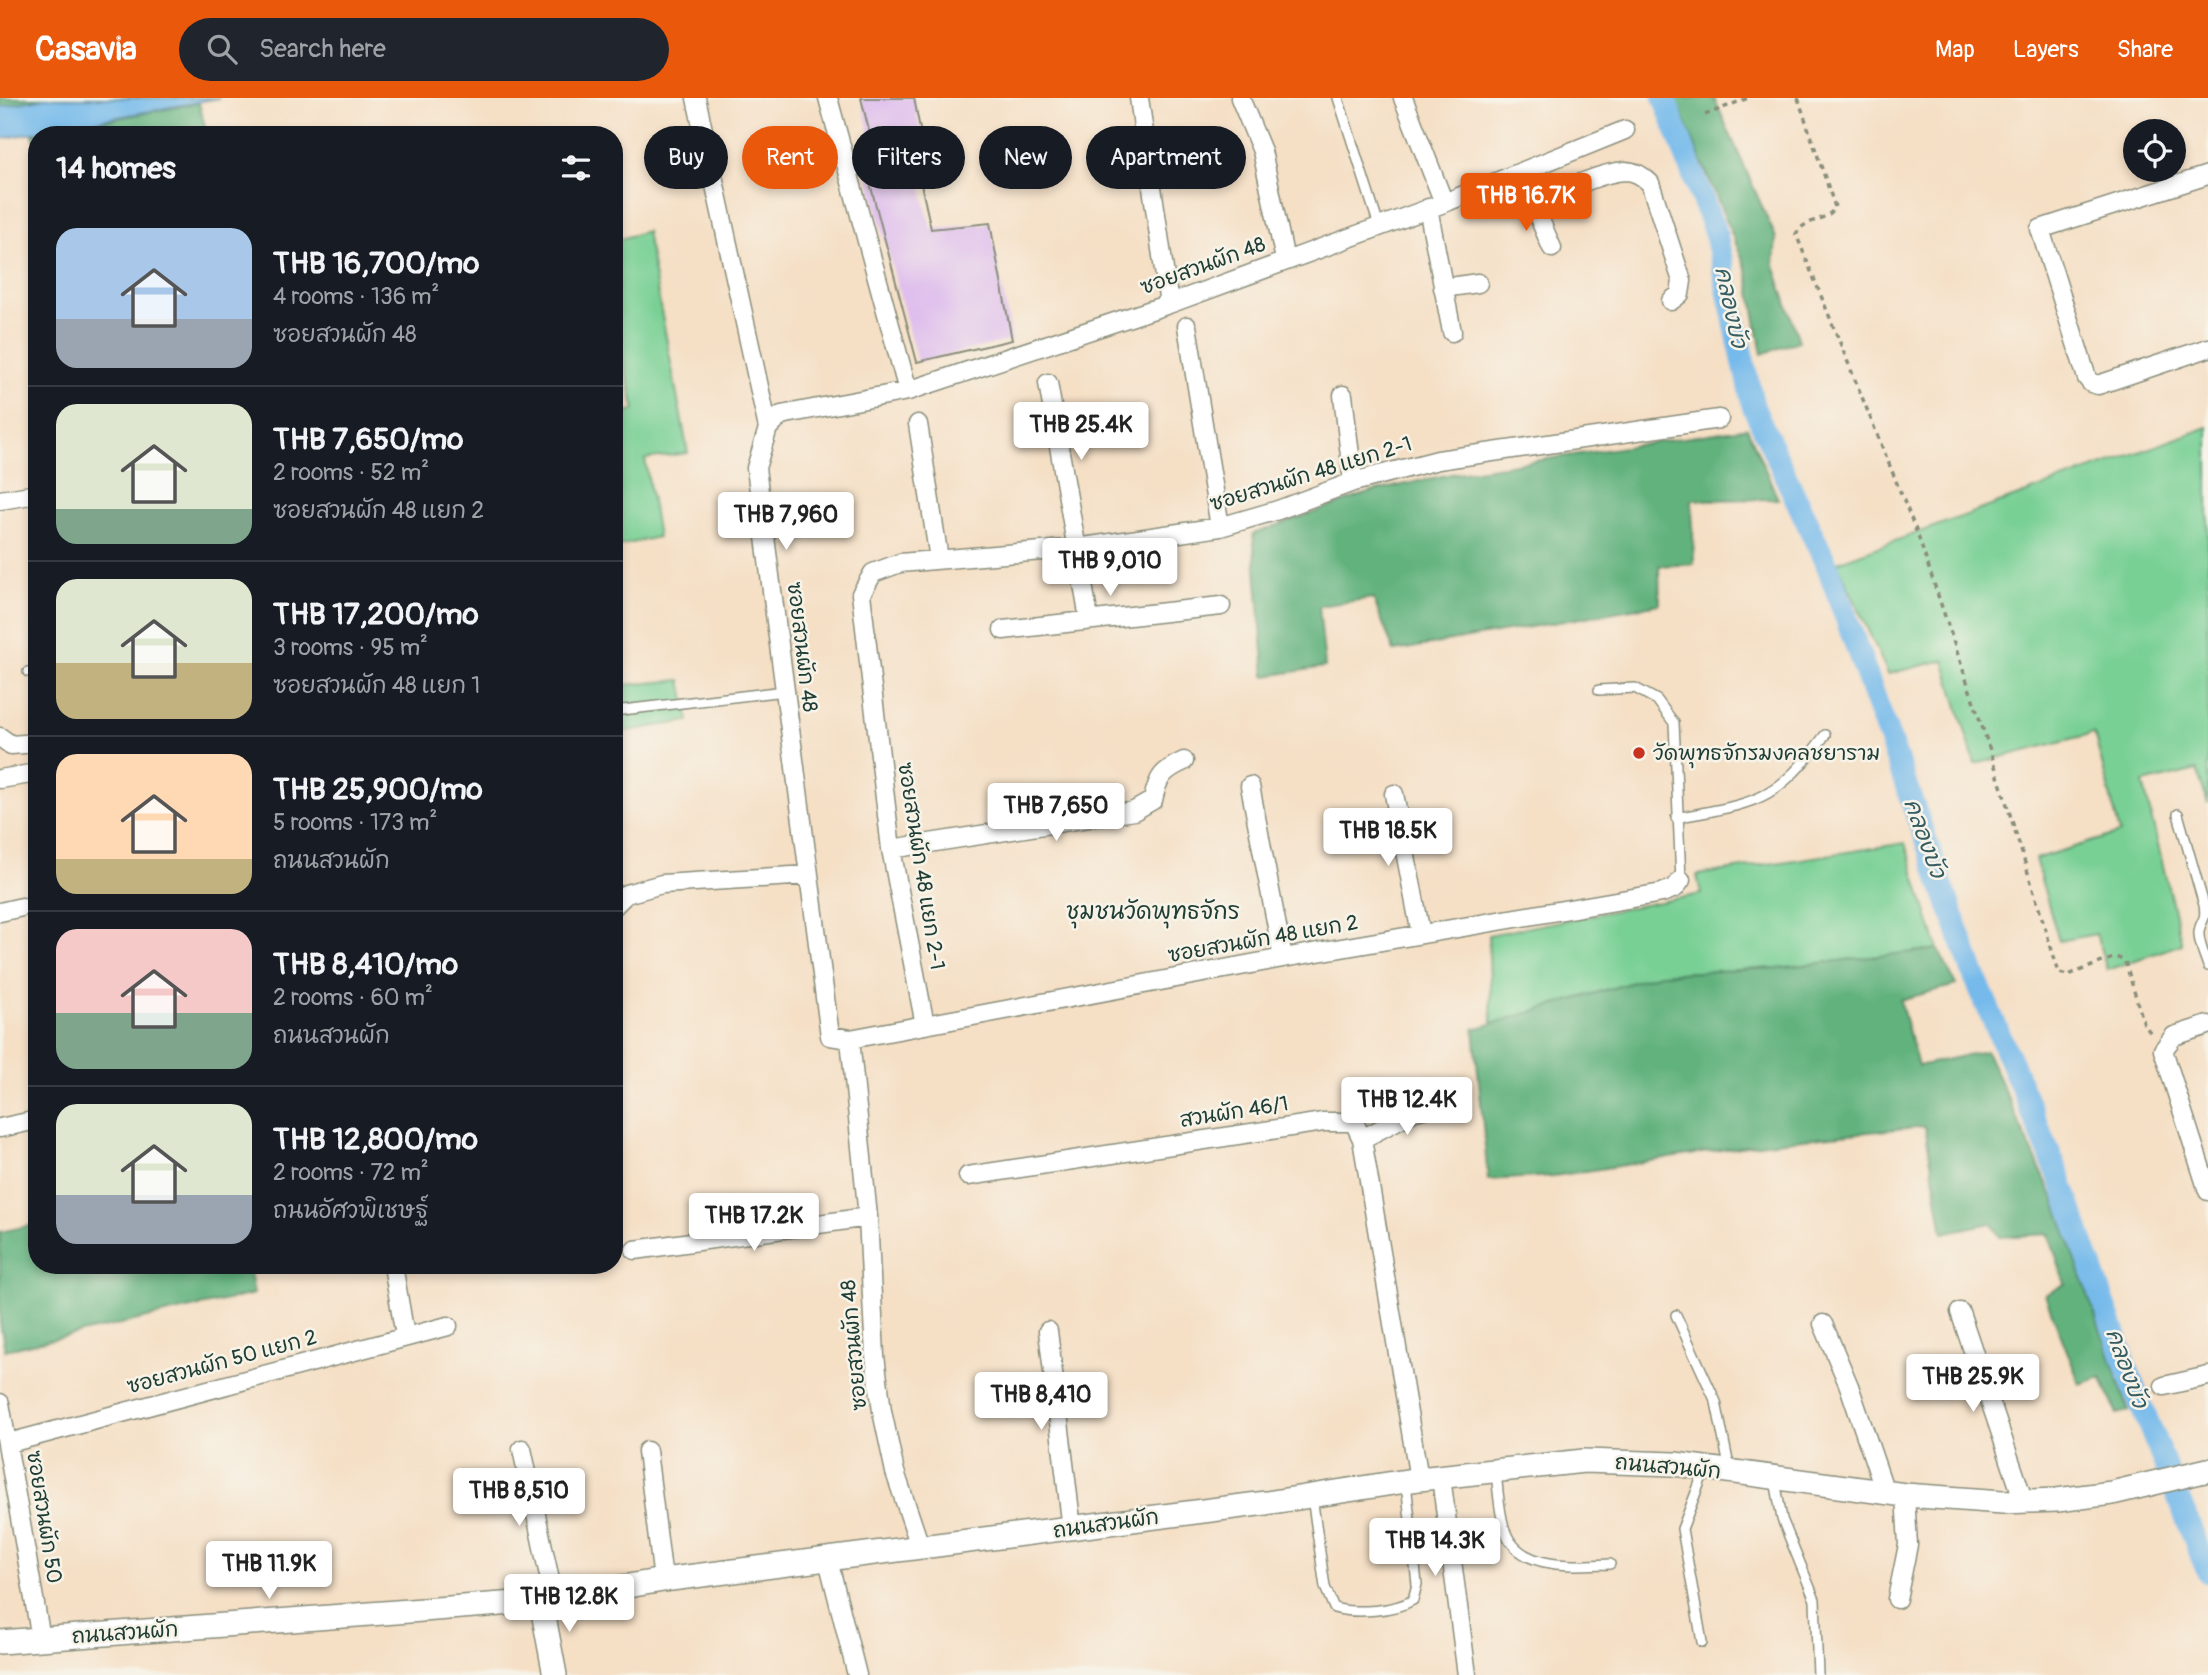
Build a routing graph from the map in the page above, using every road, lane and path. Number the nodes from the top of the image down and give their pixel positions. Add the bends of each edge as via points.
1 (696, 98) edge
2 (828, 98) edge
3 (1139, 98) edge
4 (1240, 98) edge
5 (1338, 98) edge
6 (1403, 98) edge
7 (1748, 98) edge
8 (1798, 98) edge
9 (1705, 116) dead end
10 (1625, 130) dead end
11 (1520, 173) junction
12 (2208, 175) edge
13 (1535, 203) junction
14 (1436, 205) junction
15 (1379, 226) junction
16 (1552, 248) dead end
17 (1285, 260) junction
18 (1478, 283) dead end
19 (1443, 288) junction
20 (1671, 301) dead end
21 (1169, 304) junction
22 (1187, 326) dead end
23 (1452, 332) dead end
24 (2208, 348) edge
25 (1048, 383) dead end
26 (908, 391) junction
27 (1343, 395) dead end
28 (1719, 419) dead end
29 (918, 424) dead end
30 (768, 428) junction
31 (1353, 482) junction
32 (28, 495) edge
33 (0, 500) edge
34 (1220, 527) junction
35 (1077, 548) junction
36 (939, 559) junction
37 (1220, 606) dead end
38 (1089, 619) junction
39 (1003, 629) dead end
40 (1599, 690) dead end
41 (785, 691) junction
42 (623, 710) edge
43 (1825, 735) dead end
44 (0, 737) edge
45 (28, 744) edge
46 (1184, 761) dead end
47 (28, 774) edge
48 (0, 779) edge
49 (1250, 786) dead end
50 (1394, 794) dead end
51 (2178, 814) dead end
52 (1676, 818) junction
53 (891, 849) junction
54 (809, 875) junction
55 (1681, 880) joint
56 (623, 897) edge
57 (22, 908) dead end
58 (0, 912) edge
59 (1421, 934) junction
60 (1283, 958) junction
61 (2208, 966) edge
62 (925, 1025) junction
63 (2208, 1025) edge
64 (850, 1039) junction
65 (2164, 1045) junction
66 (1442, 1104) dead end
67 (28, 1121) edge
68 (0, 1128) edge
69 (1362, 1139) junction
70 (968, 1176) dead end
71 (2208, 1192) edge
72 (868, 1217) junction
73 (635, 1250) dead end
74 (395, 1274) edge
75 (1960, 1312) dead end
76 (1676, 1315) dead end
77 (1823, 1324) dead end
78 (448, 1326) dead end
79 (1048, 1331) dead end
80 (405, 1336) junction
81 (2208, 1376) edge
82 (2164, 1386) dead end
83 (0, 1403) edge
84 (9, 1443) junction
85 (522, 1449) dead end
86 (647, 1451) dead end
87 (1705, 1467) junction
88 (1495, 1470) junction
89 (2208, 1470) edge
90 (1731, 1472) junction
91 (1775, 1478) junction
92 (1422, 1479) junction
93 (1895, 1494) junction
94 (1312, 1497) junction
95 (2024, 1502) junction
96 (1072, 1529) junction
97 (921, 1549) junction
98 (828, 1560) junction
99 (1610, 1564) dead end
100 (663, 1580) junction
101 (1897, 1599) dead end
102 (547, 1600) junction
103 (41, 1639) junction
104 (0, 1642) edge
105 (1702, 1642) dead end
106 (555, 1675) edge
107 (857, 1675) edge
108 (1466, 1675) edge
109 (1818, 1675) edge

1 - 30 street
2 - 26 street
3 - 21 street
4 - 17 street via 1262,151
5 - 15 lane
6 - 14 street
7 - 9 path
8 - 65 path via 1835,207 1832,213 1801,226 1796,234 1916,533 1992,753 2059,974 2068,975 2116,957 2126,961 2146,1029
10 - 11 street, ซอยสวนผัก 48
11 - 13 street
11 - 14 street, ซอยสวนผัก 48
12 - 24 street via 2040,229 2091,383
13 - 16 street
13 - 20 street via 1625,171 1641,174 1650,183 1682,281 1680,294
14 - 15 street, ซอยสวนผัก 48
14 - 19 street
15 - 17 street, ซอยสวนผัก 48
17 - 21 street, ซอยสวนผัก 48
18 - 19 street
19 - 23 street
21 - 26 street, ซอยสวนผัก 48
22 - 34 street
25 - 35 street
26 - 30 street, ซอยสวนผัก 48 via 781,415
27 - 31 street
28 - 31 street, ซอยสวนผัก 48 แยก 2-1 via 1438,460
29 - 36 street
30 - 41 street, ซอยสวนผัก 48 via 756,468
31 - 34 street, ซอยสวนผัก 48 แยก 2-1
32 - 33 street
34 - 35 street, ซอยสวนผัก 48 แยก 2-1
35 - 36 street, ซอยสวนผัก 48 แยก 2-1
35 - 38 street
36 - 53 street, ซอยสวนผัก 48 แยก 2-1 via 900,563 873,573 861,594
37 - 38 street
38 - 39 street
40 - 52 lane via 1635,688 1657,700 1674,723
41 - 42 lane
41 - 54 street, ซอยสวนผัก 48
43 - 52 lane via 1797,772 1771,793 1743,805
44 - 45 street via 11,745
46 - 53 street via 1165,769 1156,781 1153,800 1134,811
47 - 48 street
49 - 60 street
50 - 59 street
51 - 61 lane via 2204,905 2206,918 2199,936
52 - 55 lane
53 - 62 street, ซอยสวนผัก 48 แยก 2-1
54 - 56 street via 662,884
54 - 64 street, ซอยสวนผัก 48 via 830,1035
55 - 59 street, ซอยสวนผัก 48 แยก 2 via 1662,893
57 - 58 street
59 - 60 street, ซอยสวนผัก 48 แยก 2
60 - 62 street, ซอยสวนผัก 48 แยก 2
62 - 64 street, ซอยสวนผัก 48 แยก 2
63 - 65 street via 2174,1036
64 - 72 street, ซอยสวนผัก 48
65 - 71 street via 2163,1056
66 - 69 street via 1415,1111
67 - 68 street
69 - 70 street, สวนผัก 46/1 via 1353,1122 1323,1122
69 - 92 street
72 - 73 street
72 - 97 street, ซอยสวนผัก 48 via 882,1411 894,1472
74 - 80 street
75 - 95 street
76 - 90 lane via 1716,1402
77 - 93 street
78 - 80 street, ซอยสวนผัก 50 แยก 2
79 - 96 street
80 - 84 street, ซอยสวนผัก 50 แยก 2
81 - 82 street
83 - 84 street, ซอยสวนผัก 50
84 - 103 street, ซอยสวนผัก 50
85 - 102 street
86 - 100 street
87 - 88 street, ถนนสวนผัก via 1584,1461
87 - 90 street, ถนนสวนผัก
87 - 105 lane via 1682,1529
88 - 92 street, ถนนสวนผัก
88 - 99 lane via 1504,1529 1525,1555 1560,1565
89 - 95 street, ถนนสวนผัก via 2112,1493
90 - 91 street, ถนนสวนผัก
91 - 93 street, ถนนสวนผัก
91 - 109 lane via 1782,1519 1815,1600
92 - 94 street, ถนนสวนผัก
92 - 94 lane via 1417,1584 1413,1600 1406,1604 1364,1610 1334,1608 1325,1587
92 - 108 street
93 - 95 street, ถนนสวนผัก
93 - 101 street via 1908,1545
94 - 96 street, ถนนสวนผัก
96 - 97 street, ถนนสวนผัก
97 - 98 street, ถนนสวนผัก
98 - 100 street, ถนนสวนผัก
98 - 107 street
100 - 102 street, ถนนสวนผัก
102 - 103 street, ถนนสวนผัก
102 - 106 street
103 - 104 street, ถนนสวนผัก

